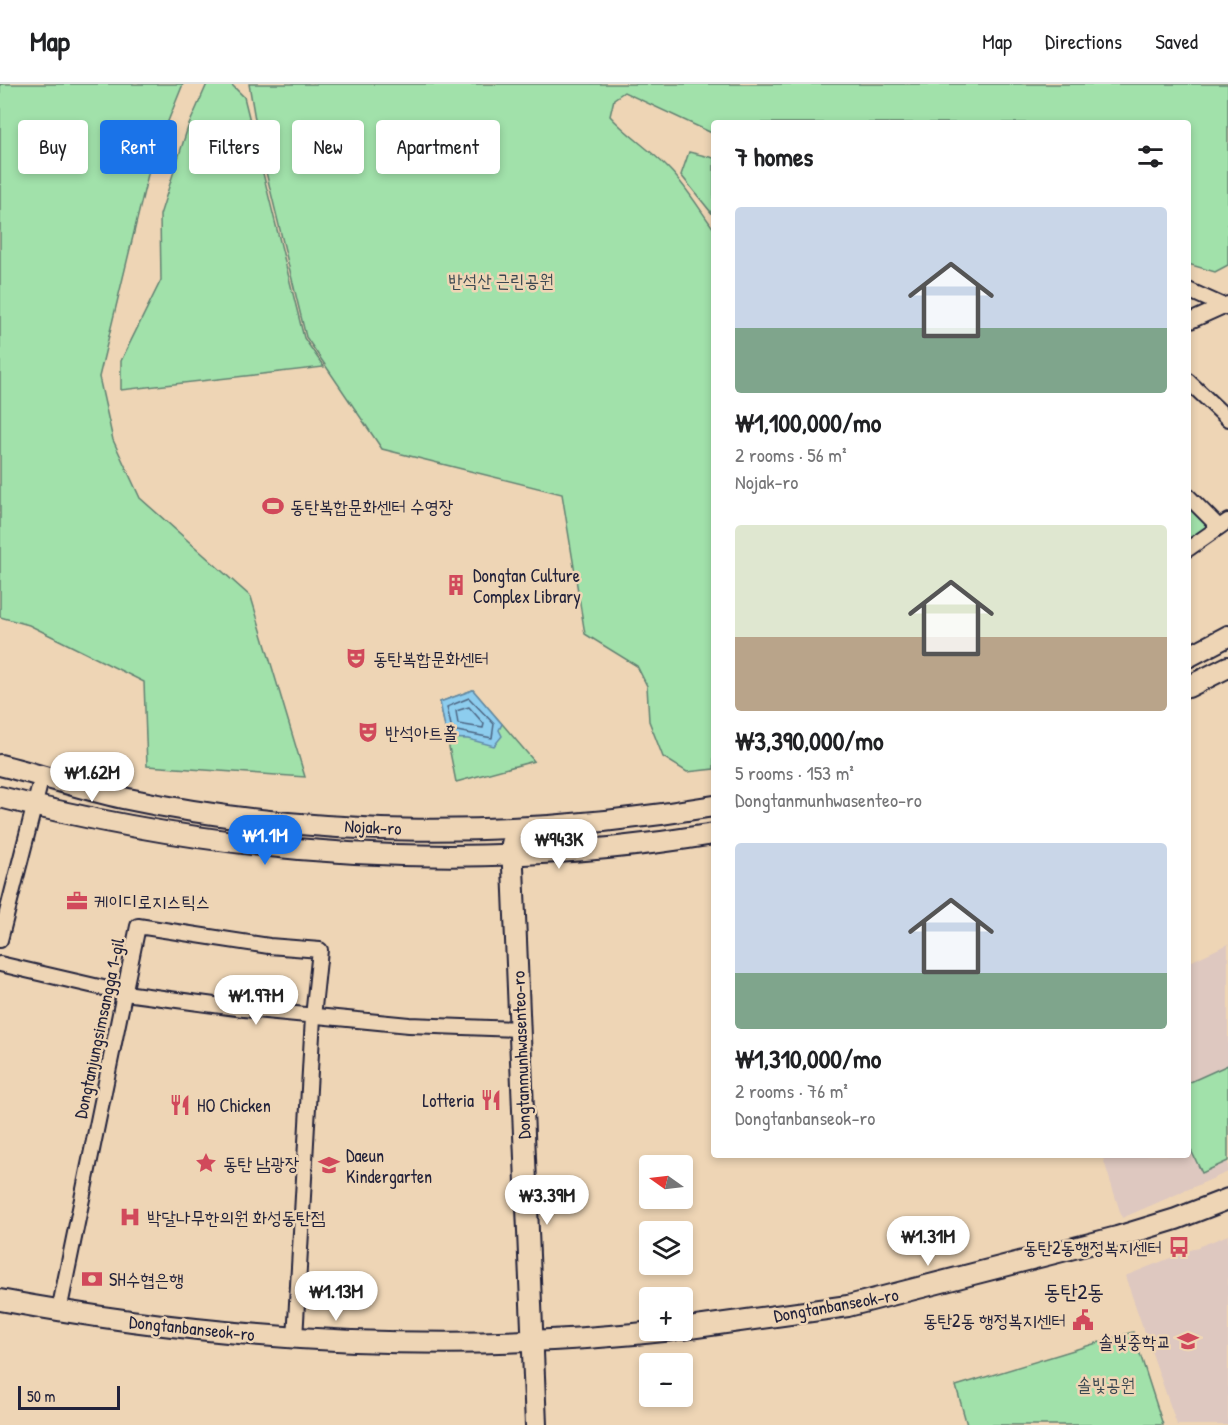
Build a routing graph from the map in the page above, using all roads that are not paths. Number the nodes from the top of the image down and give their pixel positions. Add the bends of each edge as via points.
1 (1191, 291) edge
2 (1227, 306) edge
3 (1191, 321) edge
4 (1191, 384) edge
5 (1228, 419) edge
6 (1191, 498) edge
7 (1223, 524) edge
8 (1191, 547) edge
9 (1228, 636) edge
10 (1191, 655) edge
11 (1228, 667) edge
12 (1191, 686) edge
13 (0, 765) edge
14 (42, 776) junction
15 (0, 797) edge
16 (121, 798) junction
17 (34, 806) junction
18 (711, 806) edge
19 (601, 822) junction
20 (114, 824) junction
21 (512, 828) junction
22 (421, 829) junction
23 (711, 834) edge
24 (602, 849) junction
25 (513, 855) junction
26 (421, 856) junction
27 (0, 940) edge
28 (0, 964) edge
29 (125, 993) junction
30 (313, 1017) junction
31 (520, 1029) junction
32 (1228, 1199) edge
33 (0, 1300) edge
34 (59, 1311) junction
35 (693, 1327) edge
36 (639, 1333) edge
37 (295, 1339) junction
38 (533, 1343) junction
39 (536, 1425) edge

1 - 2 street
2 - 3 street
4 - 5 street
6 - 7 street
7 - 8 street
9 - 10 street
11 - 12 street
13 - 14 street, Nojak-ro
14 - 16 street, Nojak-ro
14 - 17 street
15 - 17 street, Nojak-ro
16 - 20 street via 110,808
16 - 22 street, Nojak-ro via 242,817
17 - 20 street, Nojak-ro
17 - 27 street
18 - 19 street, Nojak-ro
19 - 21 street, Nojak-ro
19 - 24 street via 593,836
20 - 26 street, Nojak-ro via 241,844 360,855
21 - 22 street, Nojak-ro
21 - 25 street, Dongtanmunhwasenteo-ro
22 - 26 street via 428,841
23 - 24 street, Nojak-ro
24 - 25 street, Nojak-ro
25 - 26 street, Nojak-ro
25 - 31 street, Dongtanmunhwasenteo-ro
28 - 29 street
29 - 30 street
29 - 30 street, Dongtanjungsimsangga 1-gil via 138,926 320,950
29 - 34 street, Dongtanjungsimsangga 1-gil
30 - 31 street
30 - 37 street, Dongtanjungsimsangga 1-gil
31 - 38 street, Dongtanmunhwasenteo-ro
32 - 35 street, Dongtanbanseok-ro via 1117,1237 858,1304
33 - 34 street, Dongtanbanseok-ro
34 - 37 street, Dongtanbanseok-ro via 174,1328
36 - 38 street, Dongtanbanseok-ro
37 - 38 street, Dongtanbanseok-ro via 412,1345
38 - 39 street, Dongtanmunhwasenteo-ro

